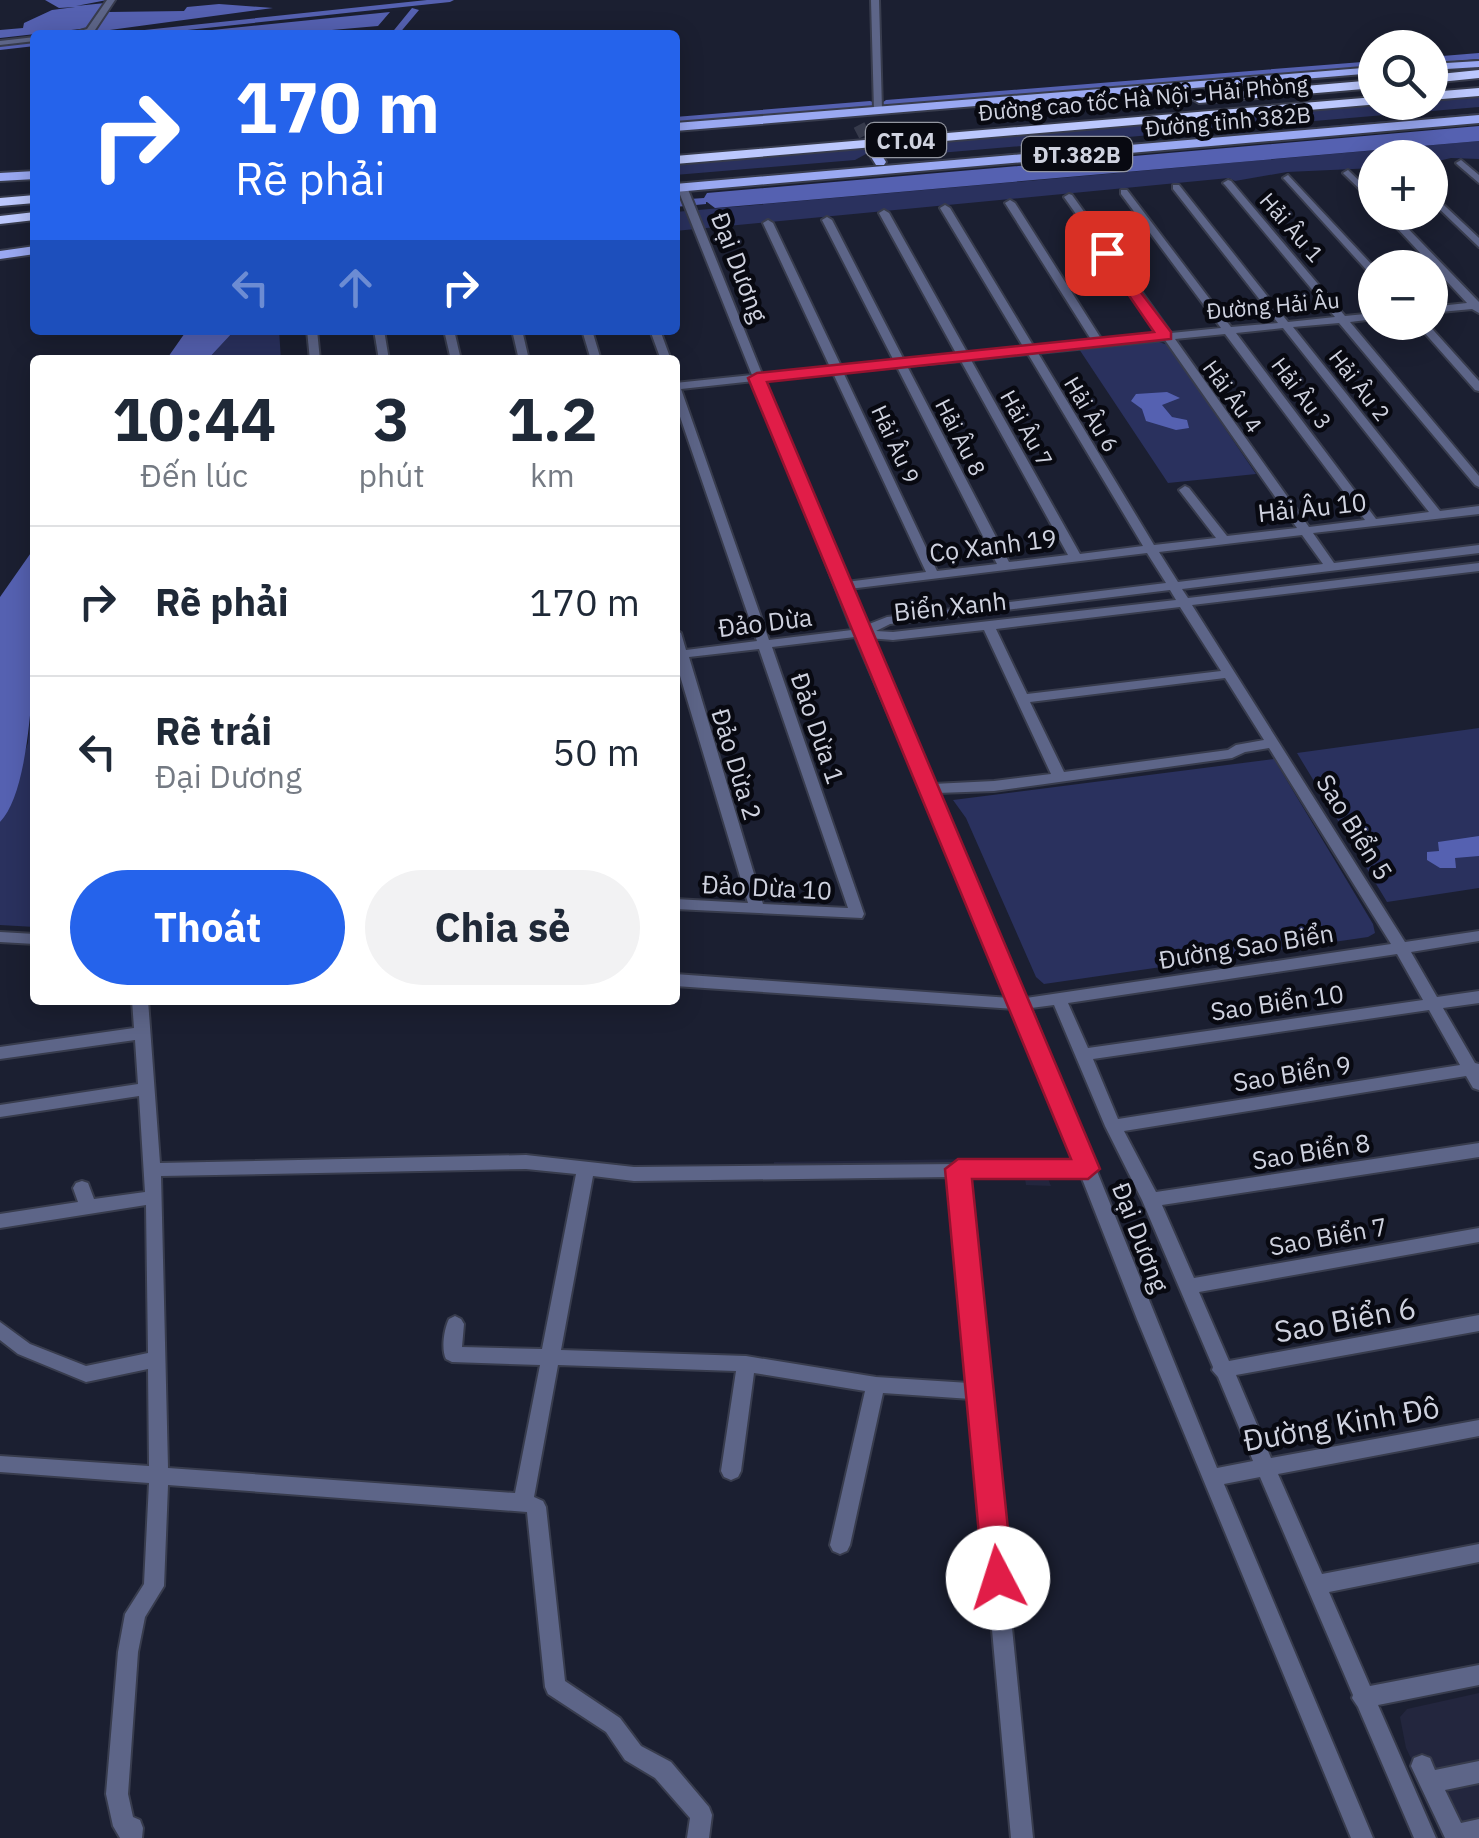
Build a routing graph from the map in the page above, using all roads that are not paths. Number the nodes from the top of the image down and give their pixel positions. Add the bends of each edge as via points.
1 (111, 0) edge
2 (875, 0) edge
3 (91, 30) edge
4 (30, 40) edge
5 (0, 43) edge
6 (1479, 64) edge
7 (1448, 65) edge
8 (1358, 71) edge
9 (1479, 76) edge
10 (1448, 79) edge
11 (1358, 86) edge
12 (1479, 94) edge
13 (1448, 97) edge
14 (1358, 104) edge
15 (878, 110) junction
16 (1479, 110) edge
17 (1479, 118) edge
18 (680, 127) edge
19 (680, 144) edge
20 (870, 144) tunnel mouth
21 (680, 160) edge
22 (880, 162) junction
23 (1461, 164) dead end
24 (1348, 173) dead end
25 (30, 175) edge
26 (0, 177) edge
27 (1288, 178) dead end
28 (1479, 180) edge
29 (1228, 182) dead end
30 (1358, 183) edge
31 (680, 185) edge
32 (680, 185) edge
33 (680, 187) edge
34 (1176, 187) dead end
35 (1124, 192) dead end
36 (1069, 198) dead end
37 (30, 199) edge
38 (0, 202) edge
39 (1010, 203) dead end
40 (945, 208) dead end
41 (884, 213) dead end
42 (1448, 213) edge
43 (30, 217) edge
44 (0, 220) edge
45 (827, 220) dead end
46 (768, 224) dead end
47 (1403, 230) edge
48 (1479, 244) edge
49 (30, 251) edge
50 (1358, 254) edge
51 (0, 255) edge
52 (1477, 307) edge
53 (1448, 309) edge
54 (1358, 318) edge
55 (1345, 319) junction
56 (1287, 324) junction
57 (1230, 330) junction
58 (1165, 336) junction
59 (1436, 340) edge
60 (1098, 342) junction
61 (1030, 349) junction
62 (964, 356) junction
63 (900, 363) junction
64 (839, 369) junction
65 (757, 378) junction
66 (680, 386) edge
67 (1479, 388) edge
68 (680, 400) edge
69 (1479, 483) edge
70 (1185, 490) dead end
71 (1479, 510) edge
72 (1436, 515) junction
73 (1374, 523) junction
74 (1304, 531) junction
75 (1223, 539) junction
76 (1150, 548) junction
77 (1479, 549) edge
78 (1076, 558) junction
79 (1004, 566) junction
80 (1479, 566) edge
81 (1330, 567) junction
82 (933, 575) junction
83 (842, 586) junction
84 (1181, 592) junction
85 (988, 626) junction
86 (860, 633) junction
87 (766, 644) junction
88 (680, 655) edge
89 (680, 661) edge
90 (1228, 674) junction
91 (1023, 700) junction
92 (1273, 744) junction
93 (1058, 778) junction
94 (927, 790) junction
95 (680, 904) edge
96 (757, 909) junction
97 (856, 914) joint
98 (1479, 936) edge
99 (0, 937) edge
100 (30, 939) edge
101 (1401, 948) junction
102 (680, 980) edge
103 (1479, 997) edge
104 (1059, 1000) junction
105 (1021, 1004) junction
106 (1435, 1004) junction
107 (140, 1005) edge
108 (141, 1033) junction
109 (0, 1053) edge
110 (1082, 1056) junction
111 (1476, 1074) edge
112 (146, 1089) junction
113 (0, 1111) edge
114 (1113, 1126) junction
115 (1479, 1150) edge
116 (958, 1169) junction
117 (1088, 1169) junction
118 (152, 1170) junction
119 (586, 1172) junction
120 (82, 1188) dead end
121 (154, 1198) junction
122 (1151, 1200) junction
123 (88, 1208) junction
124 (0, 1221) edge
125 (1479, 1234) edge
126 (1187, 1287) junction
127 (1479, 1322) edge
128 (455, 1324) dead end
129 (0, 1330) edge
130 (552, 1358) junction
131 (156, 1359) junction
132 (746, 1364) junction
133 (1221, 1370) junction
134 (876, 1384) junction
135 (981, 1392) junction
136 (1479, 1428) edge
137 (0, 1464) edge
138 (1264, 1467) junction
139 (731, 1471) dead end
140 (159, 1477) junction
141 (1213, 1477) junction
142 (522, 1502) junction
143 (840, 1545) dead end
144 (1479, 1553) edge
145 (1315, 1586) junction
146 (1479, 1675) edge
147 (1362, 1698) junction
148 (1479, 1772) edge
149 (1479, 1830) edge
150 (1456, 1836) edge
151 (131, 1838) edge
152 (698, 1838) edge
153 (1022, 1838) edge
154 (1362, 1838) edge
155 (1425, 1838) edge

1 - 3 street
2 - 15 street
4 - 5 street
6 - 7 main road
8 - 15 main road, Đường tỉnh 382B
9 - 10 highway
11 - 19 highway, Đường cao tốc Hà Nội - Hải Phòng / CT.04
12 - 13 highway
14 - 21 highway, Đường cao tốc Hà Nội - Hải Phòng / CT.04
15 - 18 main road, Đường tỉnh 382B via 856,119
16 - 22 main road, Đường tỉnh 382B / ĐT.382B
17 - 32 main road, Đường tỉnh 382B / ĐT.382B
20 - 22 main road
22 - 31 main road, Đường tỉnh 382B / ĐT.382B
23 - 28 street
24 - 30 street
25 - 26 main road
27 - 50 street
29 - 55 street, Hải Âu 1
33 - 65 street, Đại Dương
34 - 56 street, Hải Âu 2
35 - 57 street, Hải Âu 3
36 - 58 street, Hải Âu 4
37 - 38 highway
39 - 60 street
40 - 61 street, Hải Âu 6
41 - 62 street, Hải Âu 7
42 - 48 street
43 - 44 highway
45 - 63 street, Hải Âu 8
46 - 64 street, Hải Âu 9
47 - 52 street
49 - 51 main road
52 - 53 street
54 - 55 street, Đường Hải Âu
55 - 56 street, Đường Hải Âu
55 - 69 street, Hải Âu 1
56 - 57 street, Đường Hải Âu
56 - 72 street, Hải Âu 2
57 - 58 street, Đường Hải Âu
57 - 73 street, Hải Âu 3
58 - 60 street, Đường Hải Âu
58 - 74 street, Hải Âu 4
59 - 67 street
60 - 61 street, Đường Hải Âu
61 - 62 street, Đường Hải Âu
61 - 76 street, Hải Âu 6
62 - 63 street, Đường Hải Âu
62 - 78 street, Hải Âu 7
63 - 64 street, Đường Hải Âu
63 - 79 street, Hải Âu 8
64 - 65 street, Đường Hải Âu
64 - 82 street, Hải Âu 9
65 - 66 street, Đường Hải Âu
65 - 83 street, Đại Dương
68 - 87 street, Đảo Dừa 1
70 - 75 street
71 - 72 street, Hải Âu 10
72 - 73 street, Hải Âu 10
73 - 74 street, Hải Âu 10
74 - 75 street, Hải Âu 10
74 - 81 street, Hải Âu 4
75 - 76 street, Hải Âu 10
76 - 78 street, Cọ Xanh 19
76 - 84 street, Hải Âu 6
77 - 81 street, Biển Xanh
78 - 79 street, Cọ Xanh 19
79 - 82 street, Cọ Xanh 19
80 - 84 street, Biển Xanh
81 - 84 street, Biển Xanh
82 - 83 street, Cọ Xanh 19
83 - 86 street, Đại Dương
84 - 85 street, Biển Xanh
84 - 86 street, Biển Xanh via 887,621
84 - 90 street, Sao Biển 5
85 - 86 street, Biển Xanh
85 - 91 street
86 - 87 street, Đảo Dừa
86 - 94 street, Đại Dương
87 - 88 street, Đảo Dừa
87 - 97 street, Đảo Dừa 1
89 - 96 street, Đảo Dừa 2
90 - 91 street
90 - 92 street, Sao Biển 5
91 - 93 street
92 - 93 street
92 - 101 street, Sao Biển 5
93 - 94 street
94 - 105 street, Đại Dương
95 - 96 street, Đảo Dừa 10
96 - 97 street, Đảo Dừa 10
98 - 101 street, Đường Sao Biển
99 - 100 street
101 - 104 street, Đường Sao Biển
101 - 106 street, Sao Biển 5
102 - 105 street, Đường Sao Biển
103 - 106 street, Sao Biển 10
104 - 105 street, Đường Sao Biển
104 - 110 street
105 - 117 street, Đại Dương
106 - 110 street, Sao Biển 10
106 - 111 street, Sao Biển 5
107 - 108 street
108 - 109 street
108 - 112 street
110 - 114 street
111 - 114 street, Sao Biển 9
112 - 113 street
112 - 118 street
114 - 122 street
115 - 122 street, Sao Biển 8
116 - 117 street
116 - 119 street
116 - 135 street
117 - 141 street, Đại Dương
118 - 119 street via 526,1162
118 - 121 street
119 - 130 street
120 - 123 street
121 - 123 street
121 - 131 street
122 - 126 street
123 - 124 street
125 - 126 street, Sao Biển 7
126 - 133 street
127 - 133 street, Sao Biển 6
128 - 130 street via 452,1354
129 - 131 street via 24,1349 86,1374
130 - 132 street
130 - 142 street
131 - 140 street
132 - 134 street
132 - 139 street
133 - 138 street
134 - 135 street
134 - 143 street
135 - 153 street
136 - 138 street, Đường Kinh Đô
137 - 140 street
138 - 141 street, Đường Kinh Đô
138 - 145 street
140 - 142 street
140 - 151 street via 154,1586 134,1614 120,1758 120,1813
141 - 154 street, Đại Dương
142 - 152 street via 536,1507 555,1687 613,1725 632,1753 664,1770 687,1793 702,1815
144 - 145 street
145 - 147 street
146 - 147 street
147 - 155 street
148 - 150 street via 1426,1774
149 - 150 street

